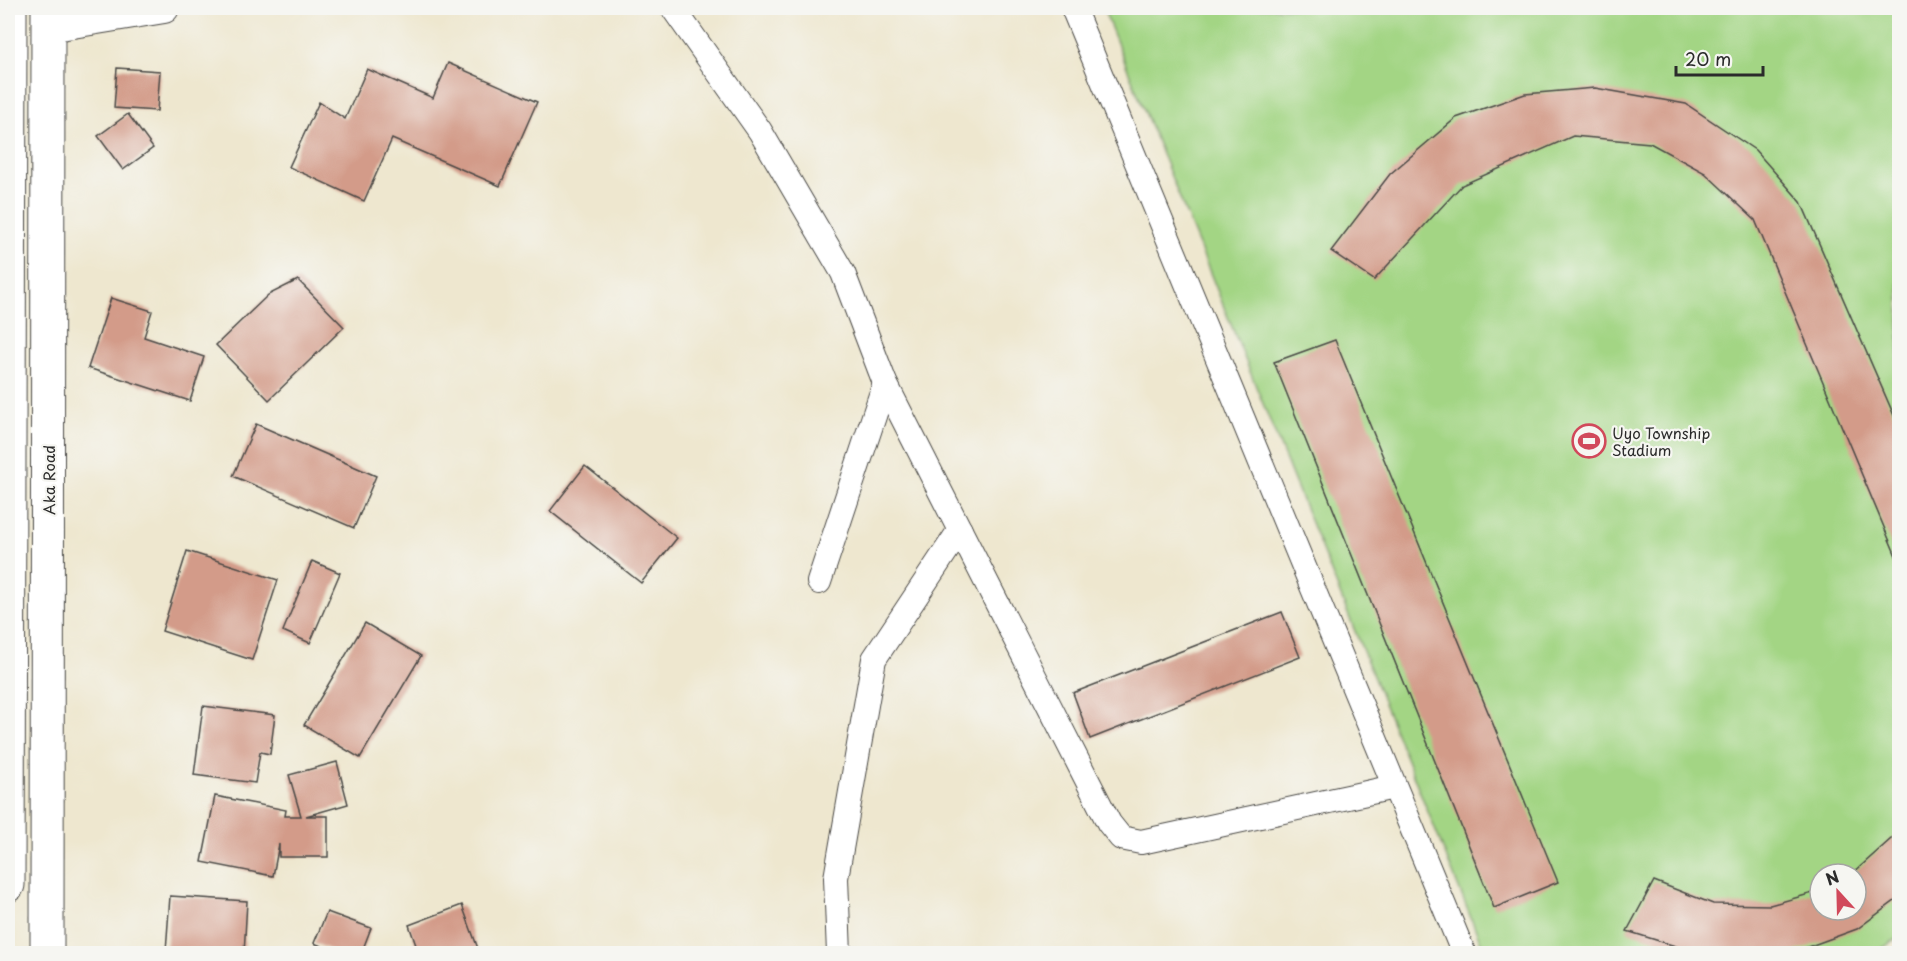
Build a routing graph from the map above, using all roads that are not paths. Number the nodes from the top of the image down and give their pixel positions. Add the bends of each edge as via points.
1 (10, 8) edge
2 (164, 8) edge
3 (673, 8) edge
4 (1072, 8) edge
5 (48, 17) edge
6 (885, 383) junction
7 (960, 530) junction
8 (819, 582) dead end
9 (1394, 787) junction
10 (8, 801) edge
11 (8, 885) edge
12 (47, 954) edge
13 (839, 954) edge
14 (1464, 954) edge

1 - 10 main road
2 - 5 street
3 - 6 street via 760,131 843,273
4 - 9 street
5 - 12 main road, Aka Road
6 - 7 street
6 - 8 street
7 - 9 street via 1109,823 1121,838 1141,842
7 - 13 street via 874,659 836,878
9 - 14 street
10 - 11 main road

